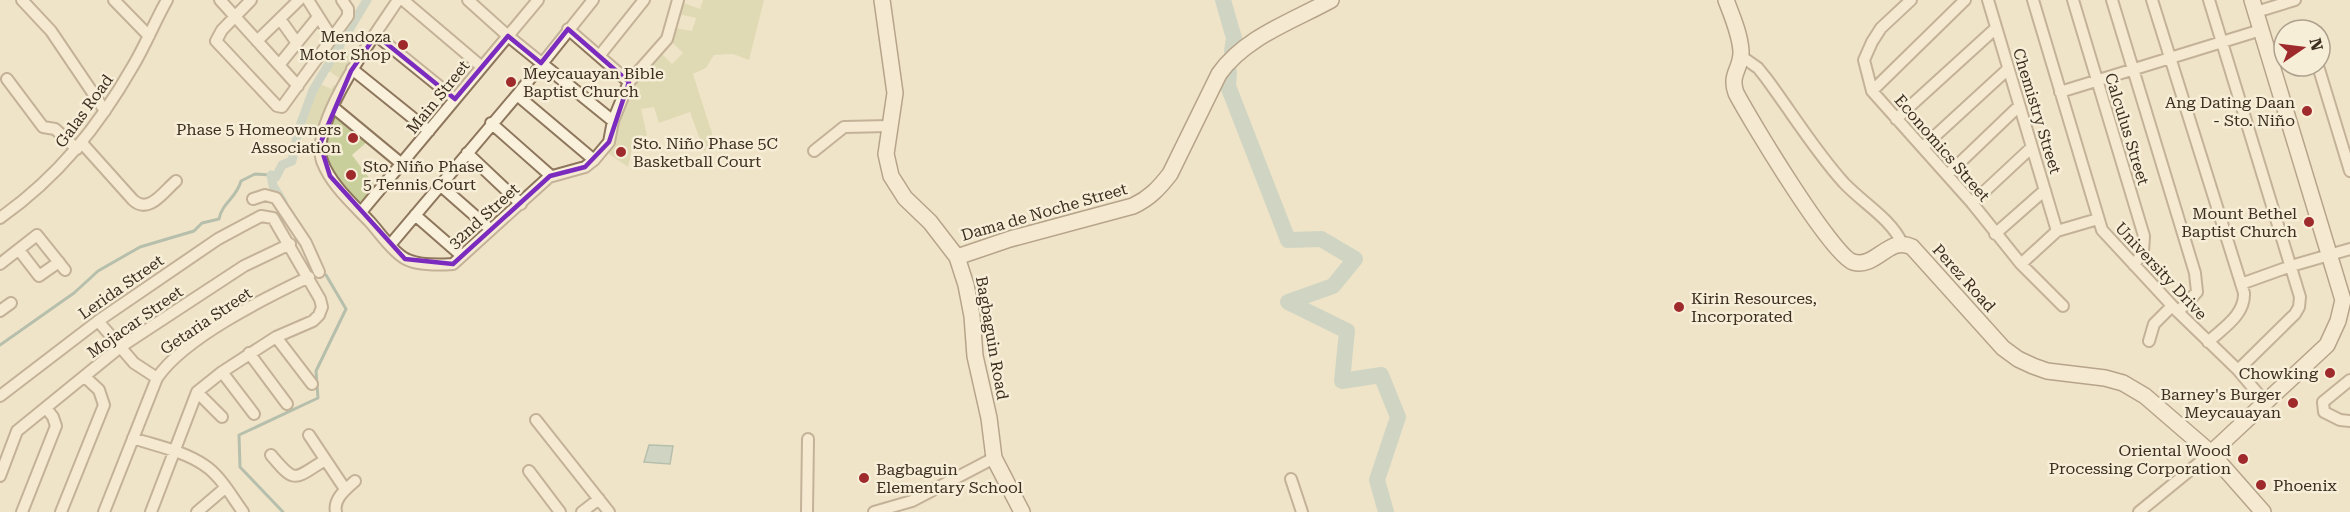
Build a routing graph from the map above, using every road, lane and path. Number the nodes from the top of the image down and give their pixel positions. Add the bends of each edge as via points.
1 (22, 0) edge
2 (114, 0) edge
3 (167, 0) edge
4 (220, 0) edge
5 (251, 0) edge
6 (298, 0) edge
7 (308, 0) edge
8 (342, 0) edge
9 (400, 0) edge
10 (538, 0) edge
11 (593, 0) edge
12 (644, 0) edge
13 (882, 0) edge
14 (1331, 0) edge
15 (1726, 0) edge
16 (1965, 0) edge
17 (1988, 0) edge
18 (2033, 0) edge
19 (2073, 0) edge
20 (2112, 0) edge
21 (2152, 0) edge
22 (2209, 0) edge
23 (2295, 0) edge
24 (1906, 1) edge
25 (474, 2) edge
26 (675, 2) edge
27 (2254, 6) edge
28 (235, 16) junction
29 (318, 17) junction
30 (280, 19) junction
31 (1996, 28) junction
32 (568, 29) junction
33 (2261, 30) junction
34 (376, 34) junction
35 (148, 36) junction
36 (508, 36) junction
37 (332, 38) junction
38 (257, 41) junction
39 (2222, 41) junction
40 (297, 43) junction
41 (2272, 46) edge
42 (600, 56) junction
43 (1741, 56) junction
44 (2169, 57) junction
45 (541, 63) junction
46 (279, 65) junction
47 (482, 67) junction
48 (352, 69) junction
49 (2008, 69) junction
50 (2133, 69) junction
51 (2283, 78) edge
52 (2323, 78) edge
53 (7, 79) dead end
54 (2097, 80) junction
55 (629, 82) junction
56 (298, 86) junction
57 (1872, 91) junction
58 (2060, 92) junction
59 (517, 95) junction
60 (454, 99) junction
61 (2019, 106) junction
62 (333, 107) junction
63 (105, 111) junction
64 (1896, 119) junction
65 (613, 121) junction
66 (491, 123) junction
67 (889, 126) junction
68 (429, 131) junction
69 (79, 146) junction
70 (1923, 147) junction
71 (2032, 147) junction
72 (814, 151) dead end
73 (467, 153) junction
74 (594, 160) junction
75 (403, 165) junction
76 (2350, 171) edge
77 (1947, 175) junction
78 (550, 176) junction
79 (176, 180) dead end
80 (440, 185) junction
81 (2045, 190) junction
82 (253, 199) dead end
83 (1972, 203) junction
84 (521, 204) junction
85 (361, 212) junction
86 (415, 215) junction
87 (0, 218) edge
88 (2098, 219) junction
89 (490, 229) junction
90 (2057, 231) junction
91 (1995, 234) junction
92 (1902, 243) junction
93 (290, 244) junction
94 (390, 245) junction
95 (2350, 249) edge
96 (19, 250) junction
97 (2330, 255) junction
98 (462, 256) junction
99 (957, 257) junction
100 (0, 264) edge
101 (2021, 264) junction
102 (2134, 265) junction
103 (2291, 266) junction
104 (314, 275) junction
105 (2241, 284) junction
106 (10, 303) dead end
107 (2063, 306) dead end
108 (2175, 309) junction
109 (0, 311) edge
110 (98, 321) junction
111 (276, 337) junction
112 (2149, 341) dead end
113 (2208, 342) junction
114 (119, 348) junction
115 (249, 353) junction
116 (2238, 370) junction
117 (222, 372) junction
118 (85, 377) junction
119 (157, 378) junction
120 (2350, 380) edge
121 (312, 384) dead end
122 (197, 392) junction
123 (0, 396) edge
124 (2265, 402) junction
125 (287, 404) dead end
126 (46, 408) junction
127 (254, 414) dead end
128 (222, 417) dead end
129 (536, 420) dead end
130 (2350, 421) edge
131 (309, 435) dead end
132 (133, 438) junction
133 (808, 439) dead end
134 (174, 452) junction
135 (2211, 453) junction
136 (271, 455) dead end
137 (994, 458) junction
138 (325, 460) junction
139 (529, 471) dead end
140 (0, 476) edge
141 (1291, 478) dead end
142 (355, 481) dead end
143 (225, 488) junction
144 (345, 489) junction
145 (599, 499) junction
146 (22, 512) edge
147 (61, 512) edge
148 (104, 512) edge
149 (152, 512) edge
150 (197, 512) edge
151 (243, 512) edge
152 (336, 512) edge
153 (560, 512) edge
154 (582, 512) edge
155 (609, 512) edge
156 (807, 512) edge
157 (874, 512) edge
158 (1022, 512) edge
159 (1302, 512) edge
160 (2139, 512) edge
161 (2264, 512) edge

1 - 63 street via 51,31
2 - 35 street
3 - 35 street, Galas Road
4 - 28 street
5 - 28 street
6 - 30 street
7 - 29 street
8 - 37 street via 348,16
9 - 34 street, 32nd Street
9 - 47 street
10 - 36 street, Main Street
11 - 32 street
12 - 42 street
13 - 67 street, Bagbaguin Road via 895,93
14 - 99 street, Dama de Noche Street via 1249,44 1227,62 1170,174 1144,201
15 - 43 street
16 - 57 street
17 - 31 street, Chemistry Street
18 - 58 street, University Drive
19 - 54 street, Calculus Street
20 - 50 street
21 - 44 street
22 - 39 street
23 - 27 street
24 - 57 street, Economics Street via 1881,28 1864,60
25 - 36 street
26 - 55 street via 667,39
27 - 33 street
28 - 38 street
28 - 56 street via 216,41 277,106 282,107
29 - 37 street
29 - 40 street
30 - 38 street
30 - 40 street
31 - 49 street, Chemistry Street
31 - 64 street
32 - 42 street
32 - 45 street
33 - 39 street
33 - 41 street
34 - 48 street, 32nd Street
34 - 60 street
35 - 63 street, Galas Road
36 - 45 street
36 - 47 street, Main Street
37 - 56 street
38 - 46 street
39 - 44 street
39 - 103 street
40 - 46 street
42 - 55 street
43 - 92 street via 1758,68 1834,172 1889,223
43 - 92 street via 1733,79 1736,93 1839,251 1860,263
44 - 50 street
44 - 105 street
45 - 59 street
45 - 65 street
46 - 56 street
47 - 60 street, Main Street
48 - 62 street, 32nd Street
48 - 68 street
49 - 61 street, Chemistry Street
49 - 70 street
50 - 54 street
50 - 108 street via 2195,273 2196,292
51 - 97 street
52 - 76 street
53 - 69 street via 43,127 55,129
54 - 58 street
54 - 102 street, Calculus Street via 2144,236 2144,252
55 - 65 street
57 - 64 street, Economics Street
58 - 88 street, University Drive
59 - 66 street
59 - 74 street
60 - 68 street, Main Street
61 - 71 street, Chemistry Street
61 - 77 street
62 - 75 street
62 - 85 street, 32nd Street via 320,144 322,160 330,176
63 - 69 street, Galas Road
64 - 70 street, Economics Street
65 - 74 street via 609,142
66 - 73 street
66 - 78 street
67 - 72 street via 844,127
67 - 99 street, Bagbaguin Road via 886,154 891,176 905,198
68 - 75 street, Main Street
69 - 79 street via 140,205 153,202
69 - 87 street, Galas Road via 50,178
70 - 77 street, Economics Street
71 - 81 street, Chemistry Street
71 - 83 street
73 - 80 street
73 - 84 street
74 - 78 street, 32nd Street via 585,167
75 - 85 street, Main Street
77 - 83 street, Economics Street
78 - 84 street, 32nd Street
80 - 86 street
80 - 89 street
81 - 90 street, Chemistry Street
81 - 91 street
82 - 104 street via 265,195 276,198 306,243
83 - 91 street, Economics Street
84 - 89 street, 32nd Street
85 - 94 street, 32nd Street
86 - 94 street
86 - 98 street
88 - 90 street
88 - 102 street, University Drive via 2102,230
89 - 98 street, 32nd Street
90 - 101 street
91 - 101 street, Economics Street
92 - 135 street, Perez Road via 1917,252 2003,348 2018,359 2047,371 2122,383 2145,396
93 - 104 street
93 - 110 street, Lerida Street via 273,218 261,216 218,239
93 - 114 street, Mojacar Street via 244,266
94 - 98 street, 32nd Street via 405,259 435,265 453,264
95 - 97 street
96 - 96 street via 38,236 62,266 39,276
96 - 100 street
97 - 103 street
97 - 124 street via 2343,300 2338,321 2327,345
99 - 137 street, Bagbaguin Road via 968,296
101 - 107 street, Economics Street
102 - 108 street, University Drive
103 - 105 street
103 - 116 street via 2299,307
104 - 111 street via 322,308 319,315
104 - 119 street, Getaria Street via 249,308 183,351
105 - 113 street via 2241,311
106 - 109 street
108 - 112 street via 2154,324
108 - 113 street, University Drive
110 - 114 street
110 - 123 street, Lerida Street
111 - 115 street
111 - 121 street
113 - 116 street, University Drive
114 - 118 street, Mojacar Street
114 - 119 street
115 - 117 street
115 - 125 street
116 - 124 street, University Drive
117 - 122 street
117 - 127 street
118 - 126 street, Mojacar Street
118 - 147 street via 99,390 104,405
119 - 132 street, Getaria Street
120 - 130 street via 2322,407 2324,412
122 - 128 street
122 - 134 street
124 - 135 street
126 - 140 street, Mojacar Street via 17,430
126 - 146 street via 56,426
129 - 145 street
131 - 138 street
132 - 134 street
132 - 148 street, Getaria Street
133 - 156 street
134 - 143 street via 204,465
134 - 149 street
135 - 160 street
135 - 161 street, Perez Road
136 - 138 street via 294,477
137 - 157 street via 912,501
137 - 158 street
138 - 144 street
139 - 153 street
141 - 159 street
142 - 144 street
143 - 150 street
143 - 151 street
144 - 152 street via 336,502
145 - 154 street
145 - 155 street

